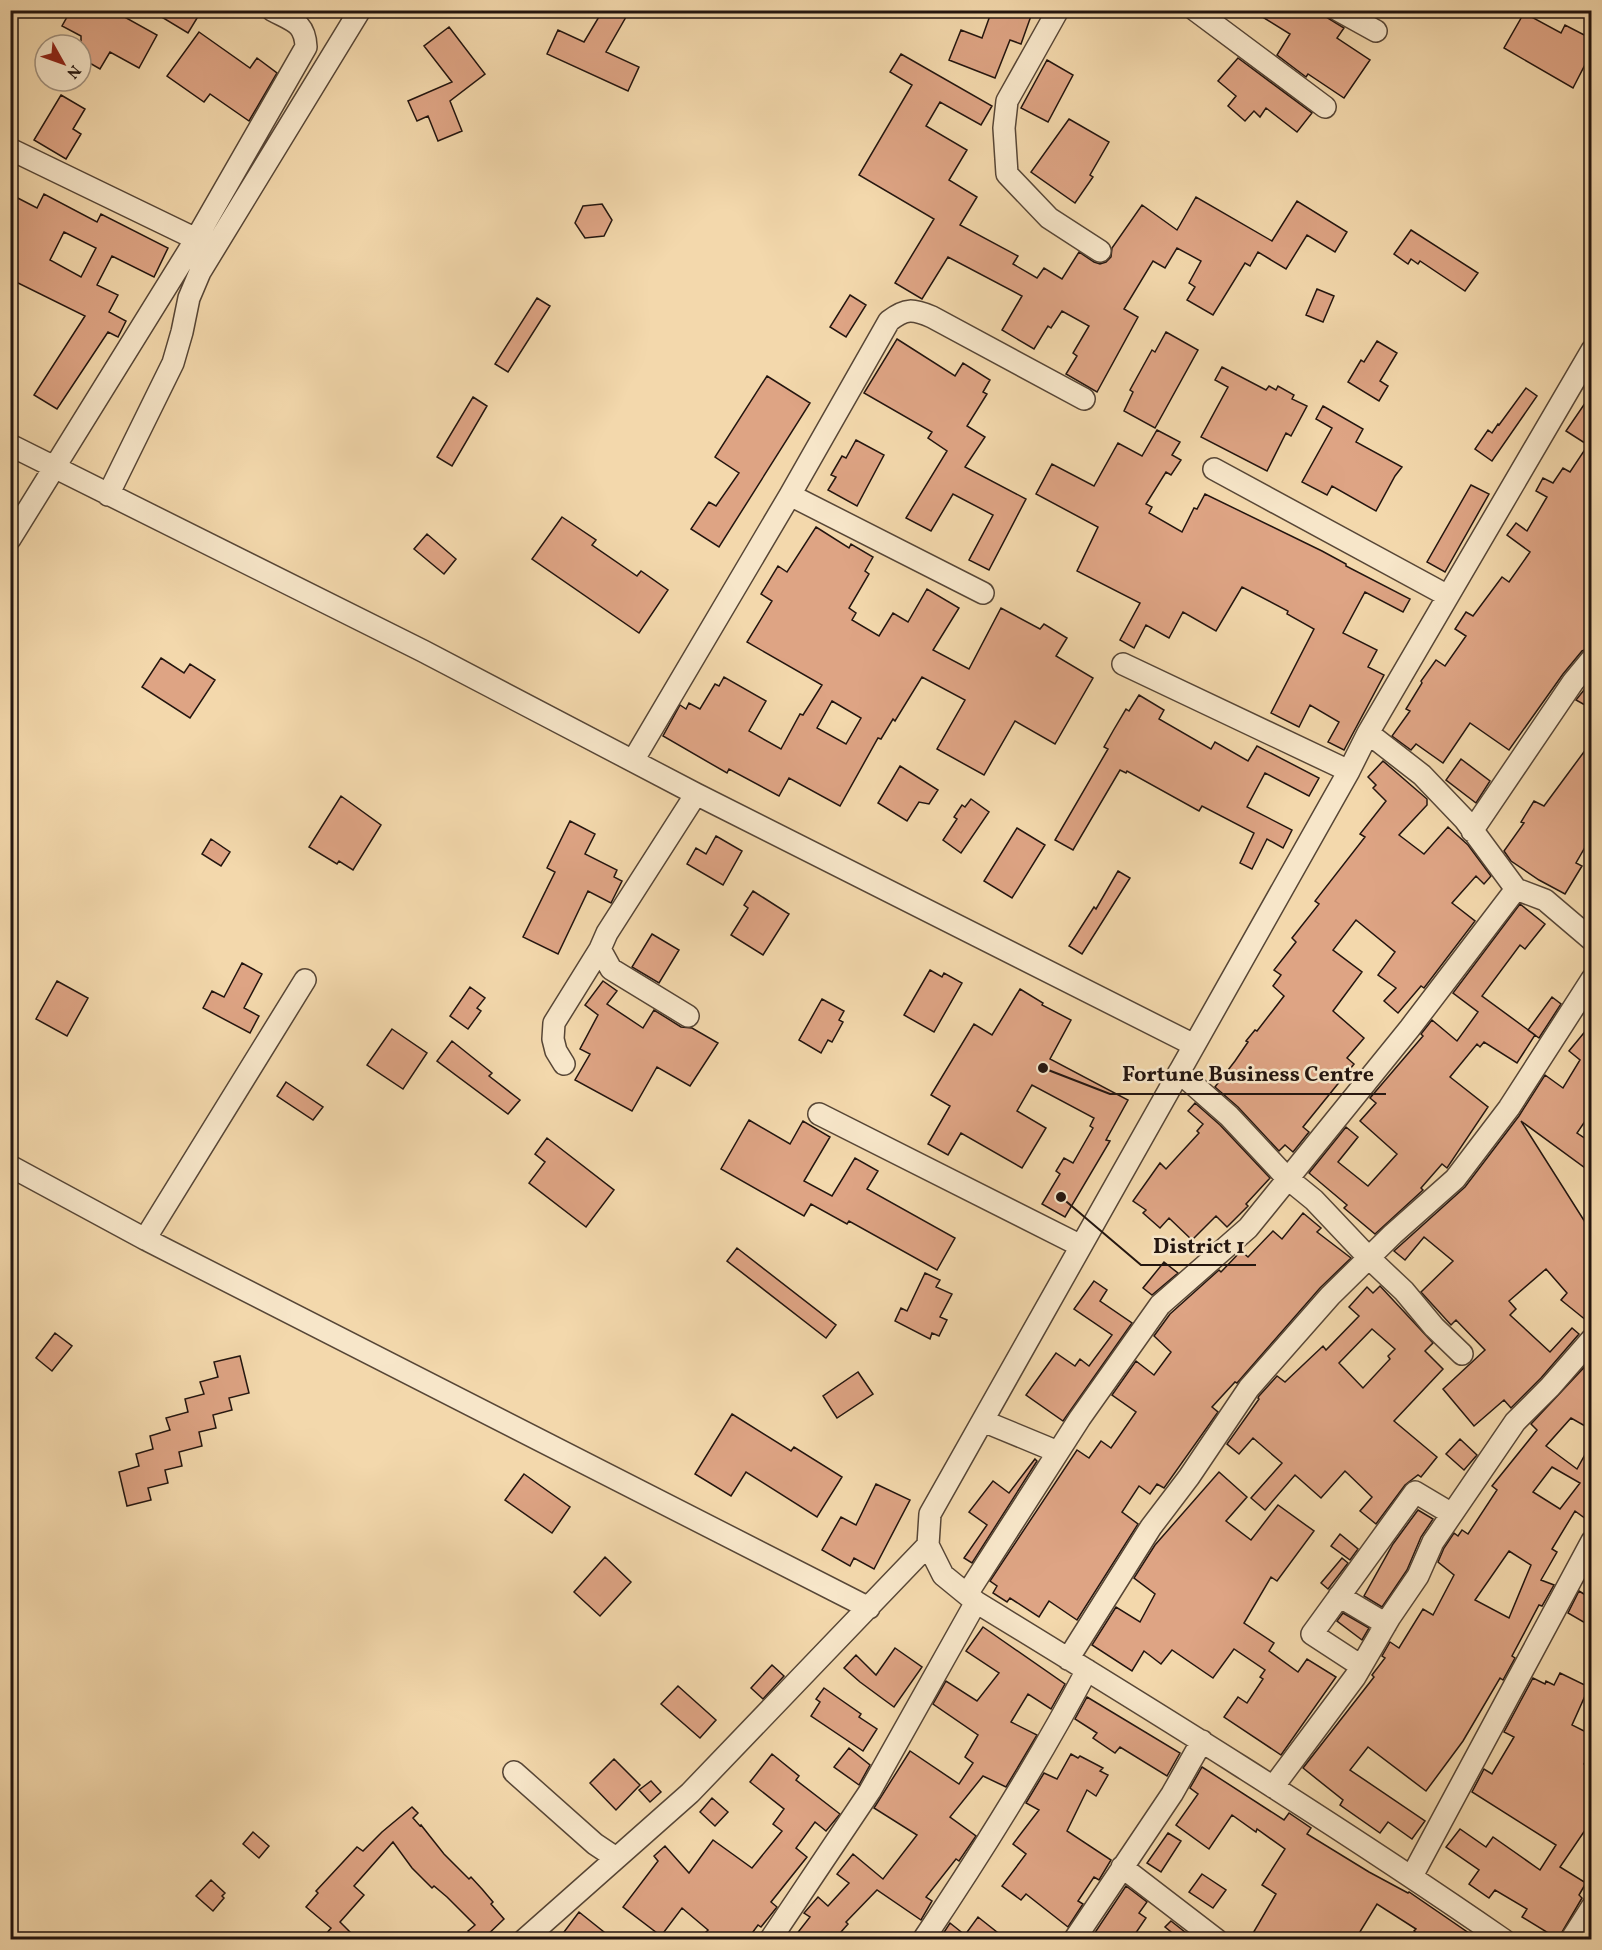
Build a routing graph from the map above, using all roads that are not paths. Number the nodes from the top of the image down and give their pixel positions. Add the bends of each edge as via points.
1 (272, 10) edge
2 (360, 10) edge
3 (1058, 10) edge
4 (1195, 10) edge
5 (1338, 10) edge
6 (1376, 31) dead end
7 (1325, 107) dead end
8 (10, 149) edge
9 (196, 238) junction
10 (1100, 251) dead end
11 (1592, 350) edge
12 (1084, 399) dead end
13 (10, 445) edge
14 (55, 466) junction
15 (1214, 469) dead end
16 (108, 495) junction
17 (790, 495) junction
18 (10, 539) edge
19 (982, 593) dead end
20 (1448, 596) junction
21 (1592, 658) edge
22 (1123, 664) dead end
23 (1368, 733) junction
24 (634, 759) junction
25 (1349, 771) junction
26 (696, 794) junction
27 (1472, 831) junction
28 (1516, 888) junction
29 (1588, 930) edge
30 (600, 949) junction
31 (1592, 978) edge
32 (304, 980) dead end
33 (688, 1016) dead end
34 (1194, 1045) junction
35 (564, 1064) dead end
36 (1179, 1072) junction
37 (819, 1114) dead end
38 (10, 1166) edge
39 (1287, 1178) junction
40 (145, 1239) junction
41 (1081, 1246) junction
42 (1369, 1258) junction
43 (1592, 1339) edge
44 (1462, 1354) dead end
45 (983, 1421) junction
46 (1058, 1452) junction
47 (1452, 1514) junction
48 (1592, 1541) edge
49 (928, 1545) junction
50 (1339, 1596) junction
51 (972, 1598) junction
52 (869, 1608) junction
53 (1386, 1624) junction
54 (1068, 1659) junction
55 (1361, 1666) junction
56 (1087, 1670) junction
57 (1202, 1741) junction
58 (514, 1772) dead end
59 (1273, 1787) junction
60 (616, 1858) junction
61 (1122, 1867) junction
62 (1412, 1876) junction
63 (1592, 1907) edge
64 (524, 1940) edge
65 (770, 1940) edge
66 (923, 1940) edge
67 (1074, 1940) edge
68 (1217, 1940) edge
69 (1504, 1940) edge
70 (1571, 1940) edge

1 - 9 street via 299,24 306,34 306,47
2 - 16 street via 200,272 173,363
3 - 10 street via 1007,100 1007,174 1048,218
4 - 7 street
5 - 6 street
8 - 9 street
9 - 14 street
11 - 20 street
12 - 17 street via 932,317 915,310 900,312 889,321
13 - 14 street
14 - 16 street
14 - 18 street
15 - 20 street
16 - 24 street
17 - 19 street
17 - 24 street
20 - 23 street
21 - 27 street
22 - 25 street
23 - 25 street
23 - 27 street via 1422,776
24 - 26 street
25 - 34 street
26 - 30 street via 606,933
26 - 34 street
27 - 28 street
28 - 29 street via 1545,900
28 - 39 street via 1410,1028
30 - 33 street via 611,969
30 - 35 street via 554,1023 553,1039
31 - 42 street via 1509,1108 1455,1179
32 - 40 street
34 - 36 street
36 - 39 street
36 - 41 street
37 - 41 street
38 - 40 street
39 - 42 street via 1314,1200
39 - 46 street via 1248,1228 1160,1305
40 - 52 street
41 - 45 street
42 - 44 street
42 - 54 street via 1248,1388 1151,1527
43 - 47 street via 1515,1422
45 - 46 street
45 - 49 street via 930,1514
46 - 51 street
47 - 50 street via 1415,1492
47 - 53 street
48 - 62 street
49 - 51 street via 943,1575
49 - 52 street
50 - 53 street
50 - 55 street via 1312,1634
51 - 54 street
51 - 65 street via 870,1791
52 - 60 street via 690,1793
53 - 55 street
54 - 56 street
55 - 59 street
56 - 57 street
56 - 66 street via 979,1856
57 - 59 street
57 - 61 street via 1172,1794
58 - 60 street
59 - 62 street
60 - 64 street
61 - 67 street
61 - 68 street
62 - 69 street
63 - 70 street

